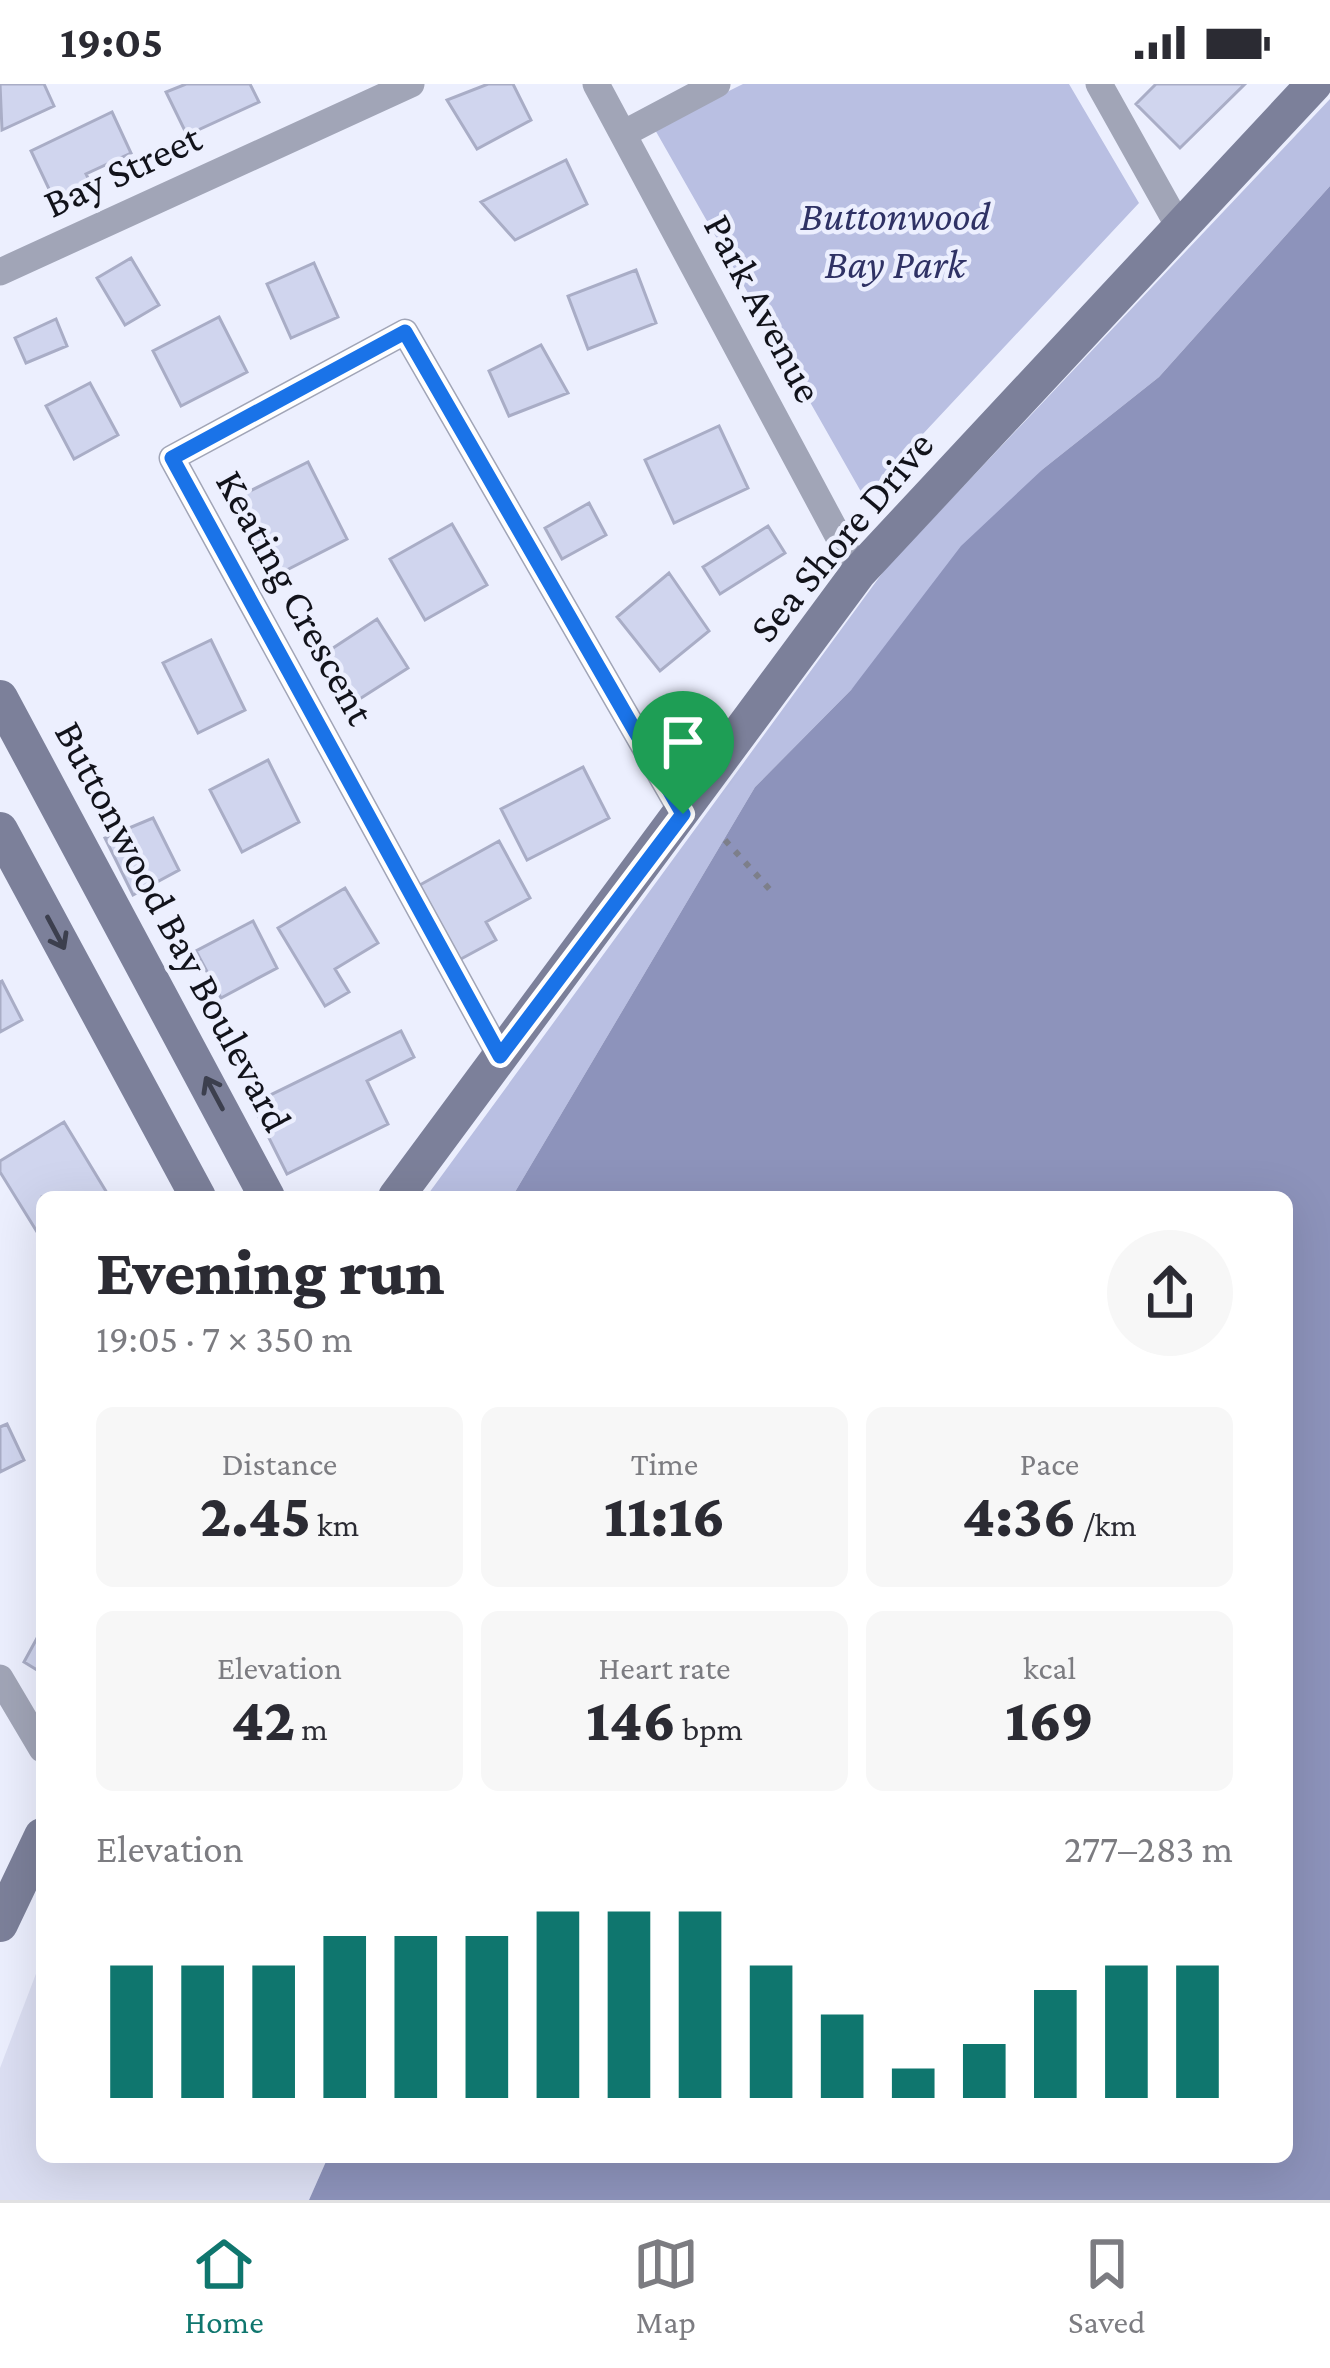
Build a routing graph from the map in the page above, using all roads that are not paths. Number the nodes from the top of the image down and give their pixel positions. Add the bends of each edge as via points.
1 (410, 84) edge
2 (596, 84) edge
3 (717, 84) edge
4 (1099, 84) edge
5 (1314, 84) edge
6 (623, 134) junction
7 (1178, 225) junction
8 (0, 272) edge
9 (857, 573) junction
10 (0, 698) edge
11 (683, 814) junction
12 (0, 830) edge
13 (500, 1056) junction
14 (195, 1191) edge
15 (264, 1191) edge
16 (400, 1191) edge
17 (0, 1678) edge
18 (36, 1739) edge
19 (36, 1849) edge
20 (0, 1924) edge

1 - 8 street, Bay Street
2 - 6 street, Park Avenue
3 - 6 street
4 - 7 street
5 - 7 street, Sea Shore Drive
6 - 9 street, Park Avenue
7 - 9 street, Sea Shore Drive
9 - 11 street, Sea Shore Drive
15 -> 10 street, Buttonwood Bay Boulevard
11 - 13 street, Sea Shore Drive
11 - 13 street, Keating Crescent via 405,332 172,458
12 -> 14 street
13 - 16 street, Sea Shore Drive
17 - 18 street
19 - 20 street

